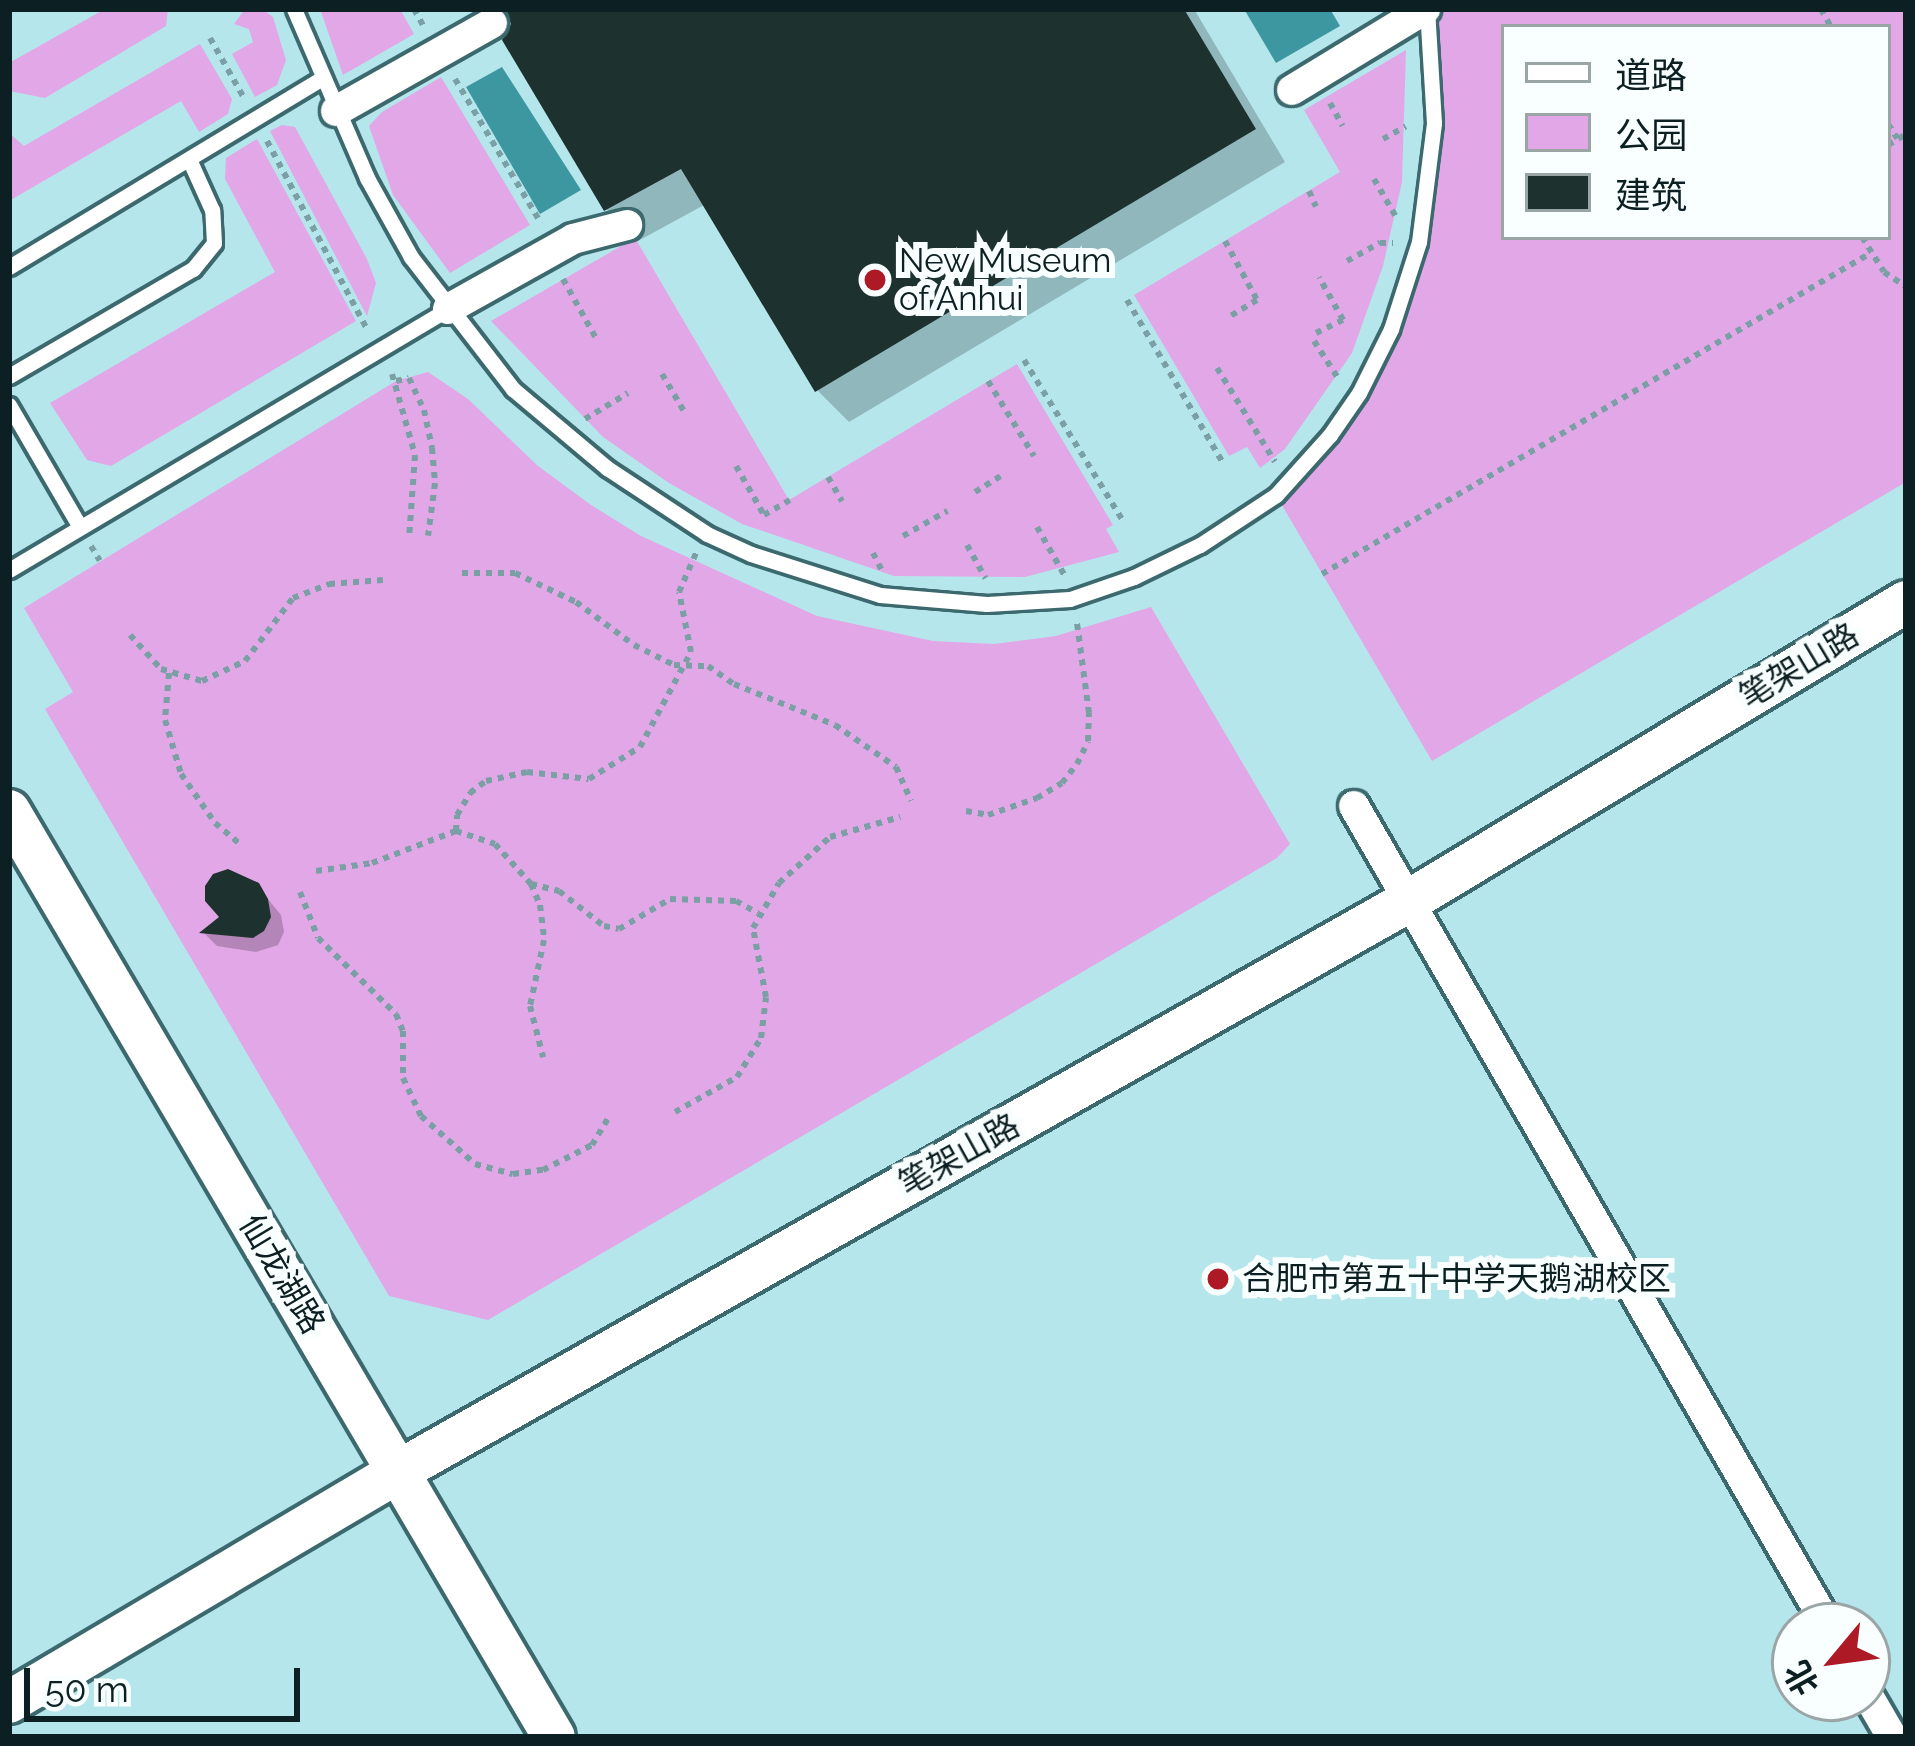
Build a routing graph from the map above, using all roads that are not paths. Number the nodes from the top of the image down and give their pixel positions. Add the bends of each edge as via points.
1 (294, 9) edge
2 (1426, 9) edge
3 (492, 23) dead end
4 (321, 80) junction
5 (1292, 90) dead end
6 (336, 111) junction
7 (188, 159) junction
8 (627, 225) dead end
9 (9, 268) edge
10 (448, 309) junction
11 (9, 376) edge
12 (9, 405) edge
13 (80, 527) junction
14 (9, 570) edge
15 (1906, 602) edge
16 (1354, 806) dead end
17 (9, 811) edge
18 (1407, 902) junction
19 (398, 1471) junction
20 (1814, 1602) edge
21 (9, 1702) edge
22 (554, 1737) edge

1 - 4 lane
2 - 5 street
2 - 10 lane via 1434,123 1418,242 1391,329 1359,393 1296,478 1200,544 1116,586 1070,599 987,604 880,595 803,574 707,534 568,436 513,389
3 - 6 street
4 - 6 lane
4 - 7 lane
6 - 10 lane via 411,257
7 - 9 lane
7 - 11 lane via 212,210 214,243 194,269
8 - 10 street via 556,248
10 - 13 lane
12 - 13 lane
13 - 14 lane
15 - 18 street, 笔架山路
16 - 18 street
17 - 19 street, 仙龙湖路
18 - 19 street, 笔架山路
18 - 20 street
19 - 21 street, 笔架山路
19 - 22 street, 仙龙湖路

